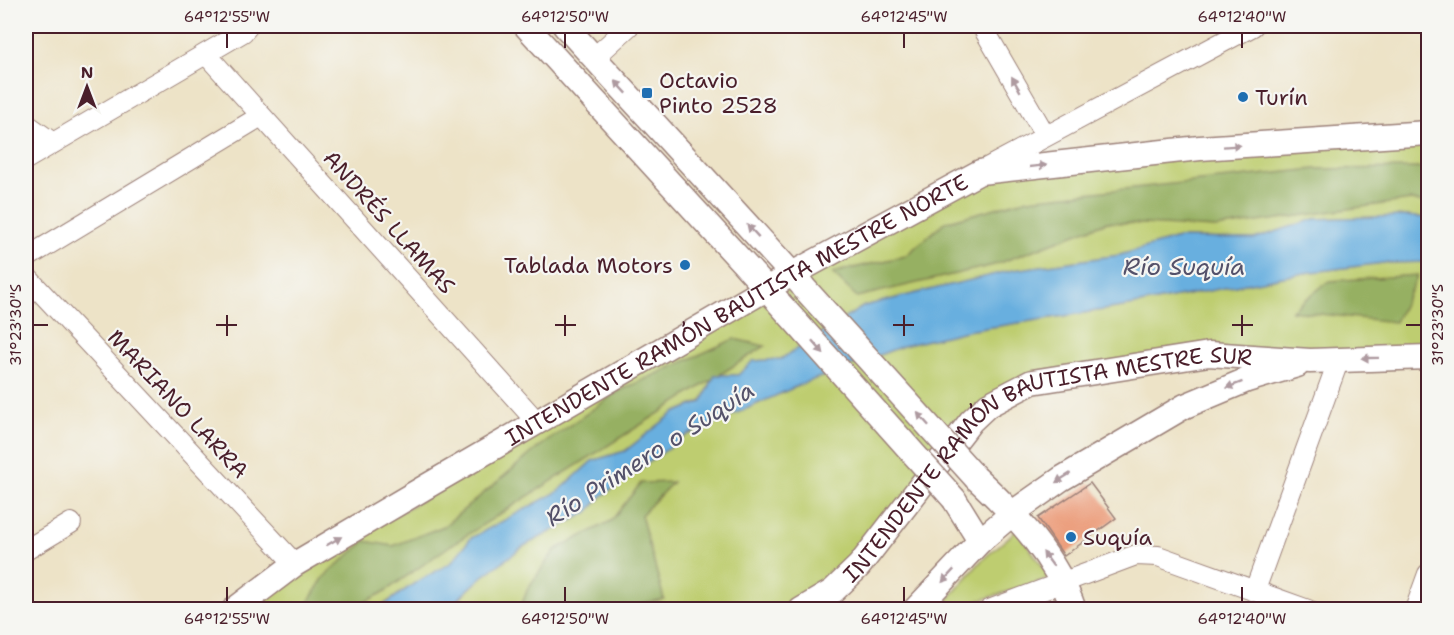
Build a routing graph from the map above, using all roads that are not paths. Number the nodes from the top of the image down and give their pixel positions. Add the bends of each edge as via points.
1 (248, 26) edge
2 (526, 26) edge
3 (565, 26) edge
4 (629, 26) edge
5 (982, 26) edge
6 (1253, 26) edge
7 (206, 54) junction
8 (594, 58) junction
9 (261, 116) junction
10 (26, 124) edge
11 (1428, 133) edge
12 (1045, 135) junction
13 (53, 143) junction
14 (26, 159) edge
15 (980, 172) junction
16 (26, 258) edge
17 (26, 276) edge
18 (798, 281) junction
19 (774, 296) junction
20 (1428, 357) edge
21 (1339, 359) junction
22 (1310, 362) junction
23 (537, 422) junction
24 (1014, 512) junction
25 (71, 523) dead end
26 (980, 541) junction
27 (26, 550) edge
28 (295, 564) junction
29 (1428, 574) edge
30 (1065, 583) junction
31 (1254, 590) junction
32 (234, 609) edge
33 (801, 609) edge
34 (915, 609) edge
35 (988, 609) edge
36 (1074, 609) edge
37 (1303, 609) edge
38 (1415, 609) edge

1 - 7 street via 243,33
2 - 19 main road
3 - 8 main road
4 - 8 street
12 -> 5 street
6 - 12 street
7 - 9 street, ANDRÉS LLAMAS
7 - 13 street
18 -> 8 main road
9 - 16 street
9 - 23 street, ANDRÉS LLAMAS
10 - 13 street
15 -> 11 main road, INTENDENTE RAMÓN BAUTISTA MESTRE NORTE via 1200,148
12 - 15 street
13 - 14 street
15 - 18 main road, INTENDENTE RAMÓN BAUTISTA MESTRE NORTE
17 - 28 street, MARIANO LARRA
18 - 19 main road, INTENDENTE RAMÓN BAUTISTA MESTRE NORTE
24 -> 18 main road, bridge via 976,478
19 - 23 main road, INTENDENTE RAMÓN BAUTISTA MESTRE NORTE
19 -> 26 main road, bridge via 954,499
20 -> 21 main road, INTENDENTE RAMÓN BAUTISTA MESTRE SUR
21 - 22 main road, INTENDENTE RAMÓN BAUTISTA MESTRE SUR
21 - 31 street
22 -> 24 main road, INTENDENTE RAMÓN BAUTISTA MESTRE SUR via 1247,380 1185,406 1061,479
22 - 33 main road, INTENDENTE RAMÓN BAUTISTA MESTRE SUR via 1209,354 1032,382 1007,393 971,421 858,566 833,591
28 -> 23 main road, INTENDENTE RAMÓN BAUTISTA MESTRE NORTE
24 - 26 main road, INTENDENTE RAMÓN BAUTISTA MESTRE SUR
30 -> 24 main road
25 - 27 street
26 -> 34 main road, INTENDENTE RAMÓN BAUTISTA MESTRE SUR
28 - 32 main road, INTENDENTE RAMÓN BAUTISTA MESTRE NORTE
29 - 38 street
30 - 31 street via 1136,555 1158,556
30 - 35 street
30 - 36 main road
31 - 37 street

